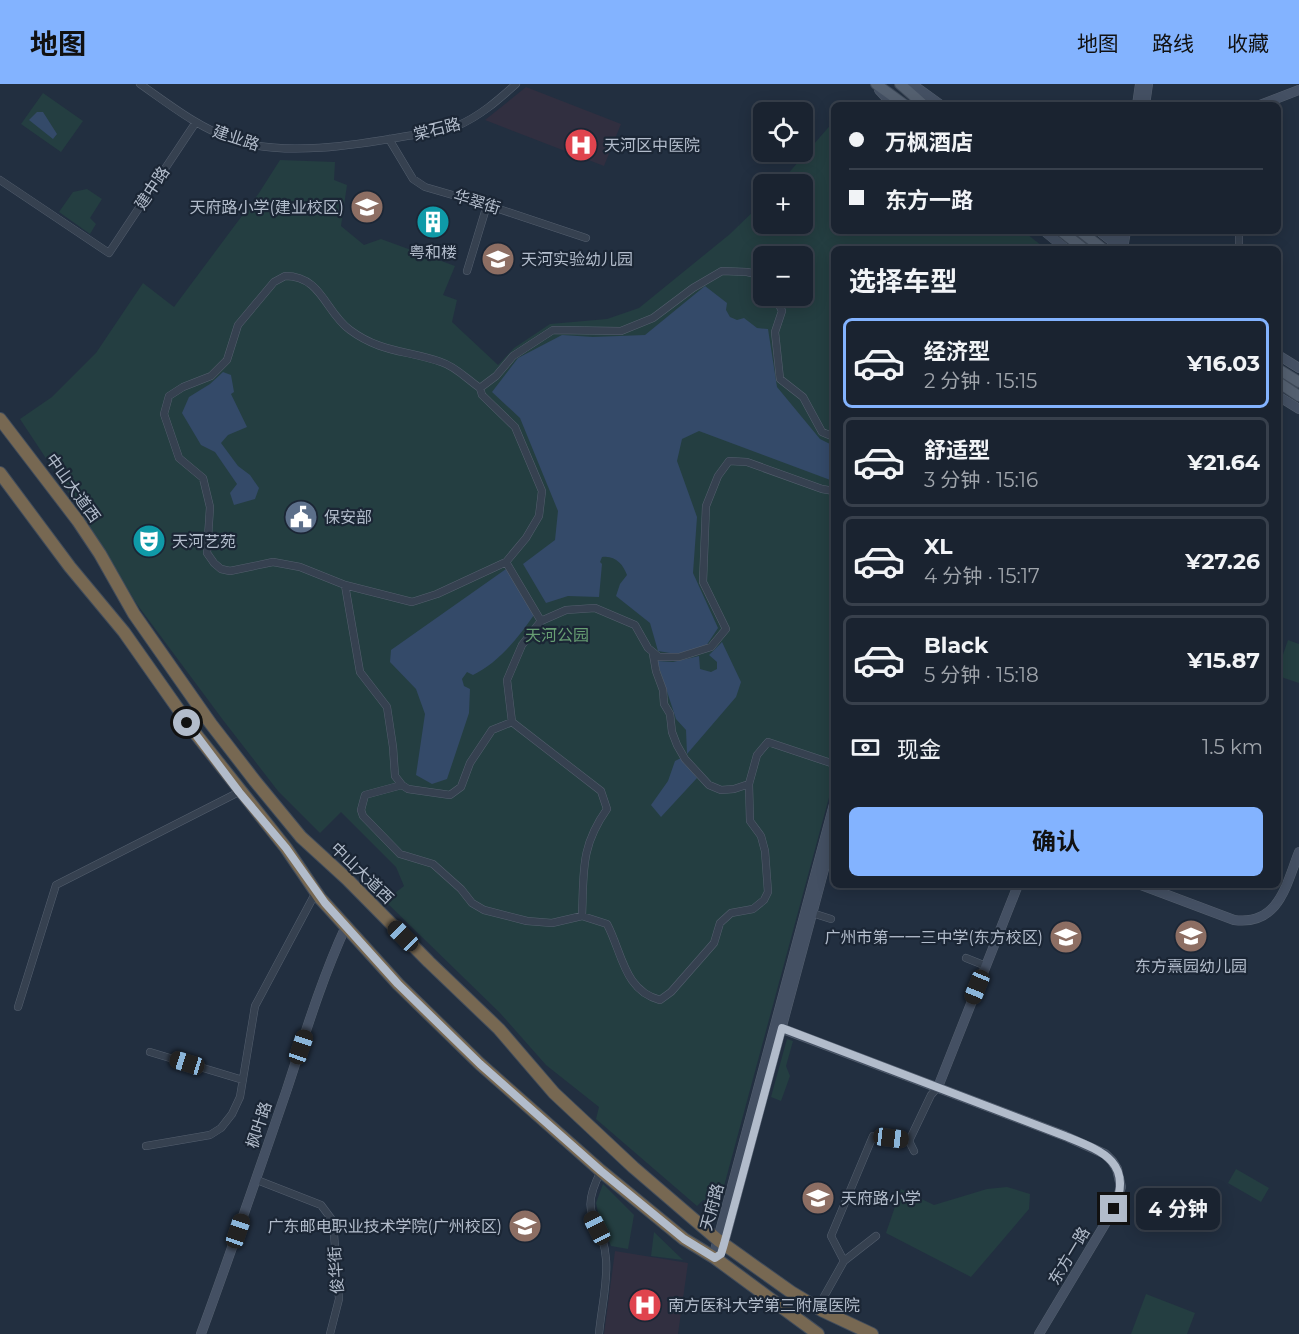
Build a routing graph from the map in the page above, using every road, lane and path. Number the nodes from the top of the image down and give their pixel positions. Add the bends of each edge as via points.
1 (140, 84) edge
2 (516, 84) edge
3 (875, 84) edge
4 (900, 84) edge
5 (912, 84) edge
6 (1140, 84) edge
7 (1148, 84) edge
8 (1299, 90) edge
9 (890, 102) edge
10 (901, 102) edge
11 (921, 102) edge
12 (937, 102) edge
13 (1137, 102) edge
14 (1145, 102) edge
15 (1268, 102) edge
16 (196, 122) junction
17 (389, 139) junction
18 (345, 145) joint
19 (0, 180) edge
20 (488, 205) junction
21 (1048, 234) edge
22 (1065, 234) edge
23 (1084, 234) edge
24 (1102, 234) edge
25 (586, 238) dead end
26 (1062, 246) edge
27 (1080, 246) edge
28 (1099, 246) edge
29 (1116, 246) edge
30 (467, 271) dead end
31 (753, 273) edge
32 (780, 306) edge
33 (1281, 357) edge
34 (1299, 368) edge
35 (1281, 371) edge
36 (1299, 382) edge
37 (1281, 384) edge
38 (480, 388) junction
39 (1299, 396) edge
40 (1281, 398) edge
41 (1299, 409) edge
42 (0, 419) edge
43 (831, 436) edge
44 (0, 473) edge
45 (831, 490) edge
46 (506, 562) junction
47 (345, 585) junction
48 (541, 621) junction
49 (653, 654) junction
50 (512, 722) junction
51 (831, 763) edge
52 (749, 784) junction
53 (402, 785) junction
54 (239, 792) junction
55 (831, 816) edge
56 (831, 843) edge
57 (1299, 852) edge
58 (1017, 888) edge
59 (1149, 888) edge
60 (316, 892) junction
61 (812, 913) junction
62 (582, 916) junction
63 (831, 920) dead end
64 (346, 926) junction
65 (966, 958) dead end
66 (986, 966) junction
67 (18, 1007) dead end
68 (779, 1027) junction
69 (150, 1052) dead end
70 (243, 1080) junction
71 (938, 1087) junction
72 (909, 1141) junction
73 (146, 1146) dead end
74 (914, 1151) dead end
75 (601, 1171) junction
76 (257, 1180) junction
77 (876, 1236) dead end
78 (721, 1242) junction
79 (715, 1258) junction
80 (843, 1262) junction
81 (818, 1309) junction
82 (201, 1334) edge
83 (330, 1334) edge
84 (599, 1334) edge
85 (818, 1334) edge
86 (872, 1334) edge
87 (1039, 1334) edge

1 - 16 street, 建业路
2 - 17 street, 棠石路 via 484,112 455,127
3 - 9 street
3 - 10 main road
4 - 11 main road
5 - 12 street
6 - 13 street
7 - 14 street
8 - 15 street
16 - 18 street, 建业路 via 212,132 265,147
16 - 19 street, 建中路 via 109,253
17 - 18 street, 棠石路
17 - 20 street, 华翠街 via 413,179 425,187
20 - 25 street, 华翠街
20 - 30 street
21 - 26 street
22 - 27 main road, bridge
23 - 28 main road, bridge
24 - 29 street
31 - 38 street via 722,271 653,318 621,331 553,330 513,356
32 - 43 street via 782,311 775,332 780,379 804,397 822,432
33 - 34 street
35 - 36 main road
37 - 39 main road
38 - 46 street via 482,395 515,427 542,491 539,516
38 - 47 street via 443,362 372,345 347,328 313,285 298,276 285,276 274,282 238,325 227,360 211,376 169,396 164,414 179,458 203,478 210,507 207,553 214,563 230,571 273,562 300,567
40 - 41 street
42 - 78 highway, 中山大道西 via 90,538 134,614 211,724 290,824 499,1029 572,1110
44 - 54 highway via 124,632
45 - 49 street via 747,462 729,462 718,476 706,506 703,582 726,629 711,647 679,657
46 - 47 street via 412,602
46 - 48 street
47 - 53 street via 360,672 387,707 395,776
48 - 49 street via 566,610 595,608 635,625
48 - 50 street via 522,645 507,680
49 - 52 street via 672,732 685,759 709,785 721,790
50 - 53 street via 492,730 470,763 461,787 450,795
50 - 62 street via 601,791 607,809 585,854
51 - 52 street via 768,742 757,755
52 - 62 street via 750,820 765,851 768,892 753,909 731,914 720,923 714,943 671,992 660,1000 642,992 624,968 608,924
53 - 62 street via 365,795 361,810 400,854 433,864 472,903 495,914 552,923
54 - 60 highway via 286,848
54 - 67 street via 56,885
55 - 68 street, 天府路
56 - 61 street, 天府路
57 - 59 street via 1272,910 1245,922
58 - 66 street
60 - 64 highway
60 - 70 street via 255,1005
61 - 63 street
61 - 68 street, 天府路
64 - 75 highway via 398,984 480,1064
64 - 76 street, 枫叶路 via 335,948
65 - 66 street
66 - 71 street
68 - 71 street, 东方一路
68 - 78 street, 天府路
69 - 70 street
70 - 73 street via 240,1097 221,1128 210,1135
71 - 72 street
71 - 87 street, 东方一路 via 1089,1146 1105,1154 1117,1169 1121,1187 1114,1209
72 - 74 street
72 - 80 street via 873,1136 831,1236
75 - 79 highway via 684,1239
75 - 84 street via 589,1209 606,1262
76 - 82 street, 枫叶路
76 - 83 street, 俊华街 via 321,1205 333,1221 339,1299
77 - 80 street
78 - 79 street, 天府路 via 721,1254
78 - 81 highway, 中山大道西
79 - 85 highway
80 - 81 street
81 - 86 highway, 中山大道西

